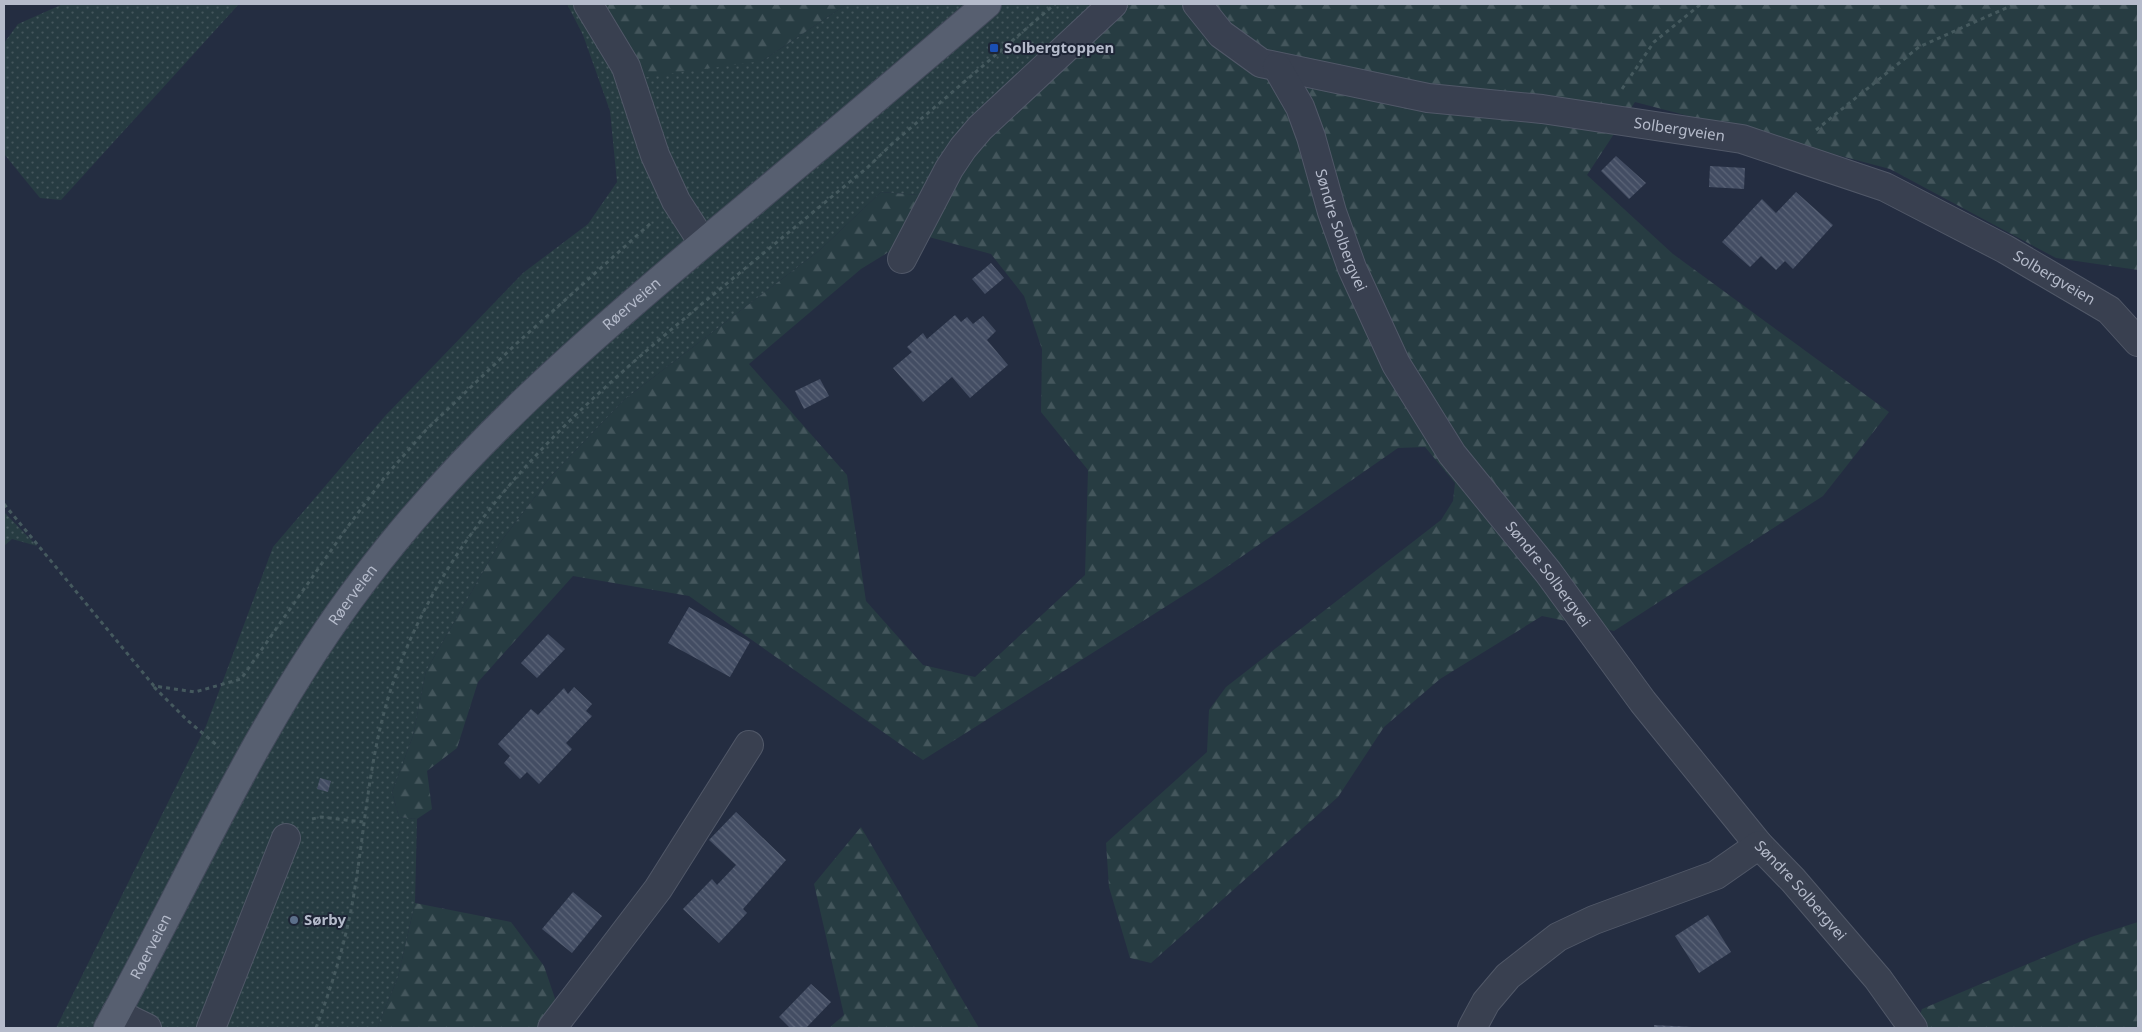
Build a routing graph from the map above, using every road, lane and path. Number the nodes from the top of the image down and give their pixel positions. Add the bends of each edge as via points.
1 (588, 4) edge
2 (987, 4) edge
3 (1055, 4) edge
4 (1113, 4) edge
5 (1197, 4) edge
6 (1701, 4) edge
7 (2015, 4) edge
8 (1277, 67) junction
9 (1602, 118) junction
10 (1786, 154) junction
11 (676, 201) junction
12 (703, 243) junction
13 (902, 259) dead end
14 (2138, 342) edge
15 (4, 504) edge
16 (154, 686) junction
17 (749, 745) dead end
18 (221, 749) dead end
19 (363, 822) junction
20 (286, 838) joint
21 (1759, 845) junction
22 (112, 1021) edge
23 (147, 1028) edge
24 (211, 1028) edge
25 (316, 1028) edge
26 (552, 1028) edge
27 (1472, 1028) edge
28 (1913, 1028) edge

1 - 11 street via 626,67 655,155
2 - 12 main road, Røerveien
3 - 19 path via 868,167 637,360 521,469 457,553 406,652 382,720
4 - 13 street via 980,128 963,148
5 - 8 street, Solbergveien via 1209,21 1236,46 1261,63
6 - 9 path via 1654,42
7 - 10 path via 1918,48
8 - 9 street, Solbergveien via 1428,98
8 - 21 street, Søndre Solbergvei via 1300,107 1352,268 1396,364 1452,454 1548,572 1643,702
9 - 10 street, Solbergveien via 1742,139
10 - 14 street, Solbergveien via 1885,186 2005,249 2109,310
11 - 12 street
11 - 16 path via 516,344 426,430 346,529 241,679 195,692
12 - 22 main road, Røerveien via 596,333 515,408 441,485 362,581 298,675 266,730
15 - 16 path
16 - 18 path
17 - 26 street via 658,889
19 - 20 path via 322,817 305,820 294,826
19 - 25 path via 345,938
20 - 24 street
21 - 27 street via 1716,875 1594,920 1558,937 1508,976 1486,1002
21 - 28 street, Søndre Solbergvei via 1878,979
22 - 23 street

